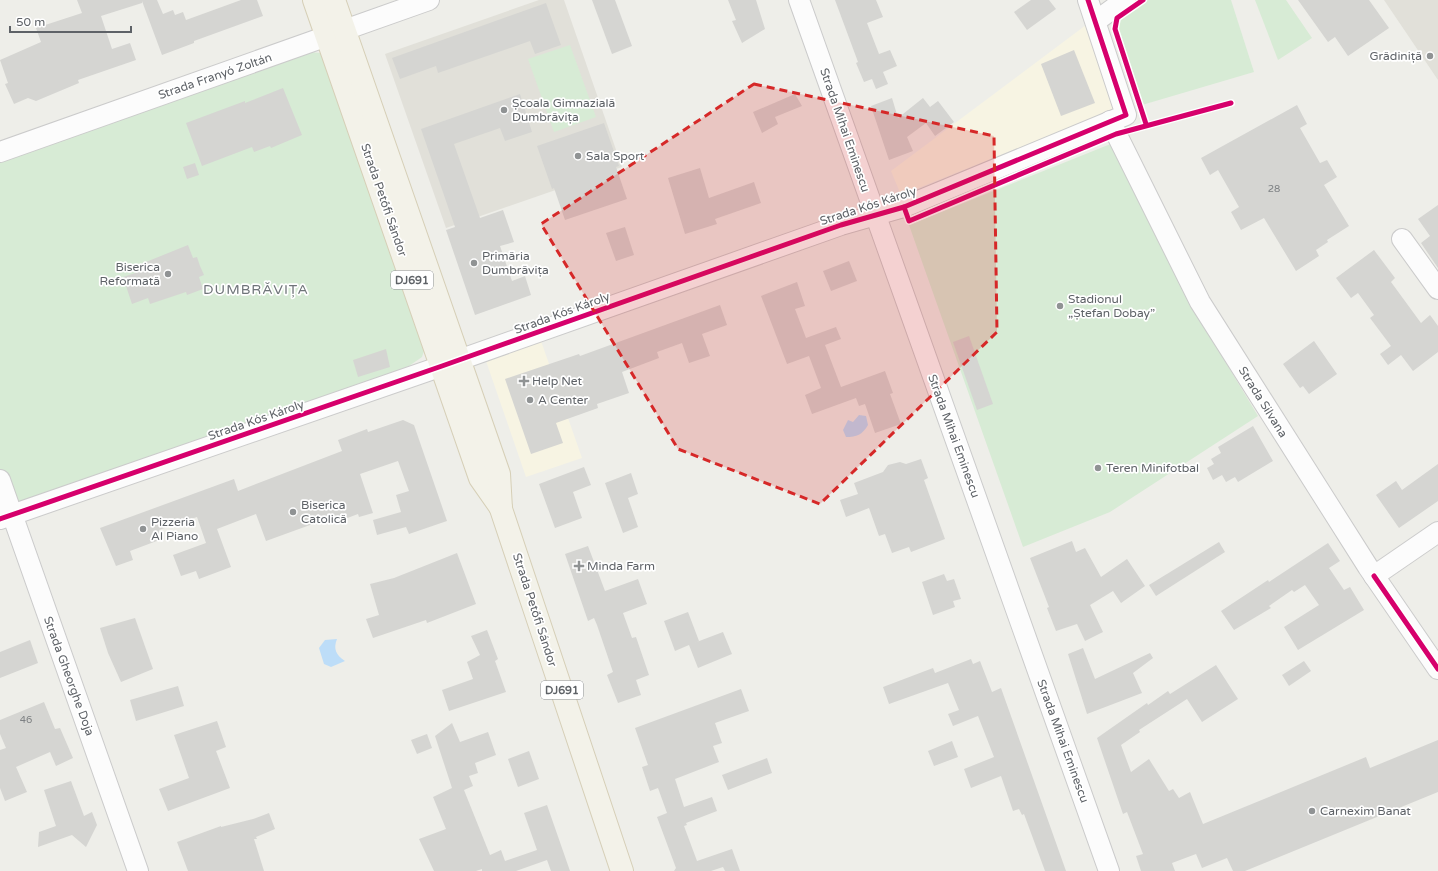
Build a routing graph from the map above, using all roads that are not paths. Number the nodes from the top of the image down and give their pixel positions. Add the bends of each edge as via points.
1 (314, 0) edge
2 (334, 0) edge
3 (429, 0) edge
4 (799, 0) edge
5 (1088, 0) edge
6 (1125, 0) edge
7 (1096, 21) junction
8 (336, 33) junction
9 (1118, 118) junction
10 (0, 152) edge
11 (875, 215) junction
12 (1402, 239) dead end
13 (1438, 289) edge
14 (451, 363) junction
15 (0, 480) edge
16 (6, 517) edge
17 (1438, 532) edge
18 (1374, 576) junction
19 (1438, 669) edge
20 (138, 871) edge
21 (622, 871) edge
22 (1109, 871) edge

1 - 8 main road, Strada Petőfi Sándor / DJ691
2 - 8 main road, Strada Petőfi Sándor / DJ691
3 - 8 street, Strada Franyó Zoltán
4 - 11 street, Strada Mihai Eminescu
5 - 7 street, Strada Silvana
6 - 7 street
7 - 9 street, Strada Silvana
8 - 10 street, Strada Franyó Zoltán
8 - 14 main road, Strada Petőfi Sándor / DJ691
9 - 11 street, Strada Kós Károly via 904,207
9 - 18 street, Strada Silvana via 1200,302
11 - 14 street, Strada Kós Károly via 840,225
11 - 22 street, Strada Mihai Eminescu
12 - 13 street
14 - 16 street, Strada Kós Károly
14 - 21 main road, Strada Petőfi Sándor / DJ691 via 480,478 501,509
15 - 16 street, Strada Gheorghe Doja
16 - 20 street, Strada Gheorghe Doja
17 - 18 street
18 - 19 street, Strada Silvana

